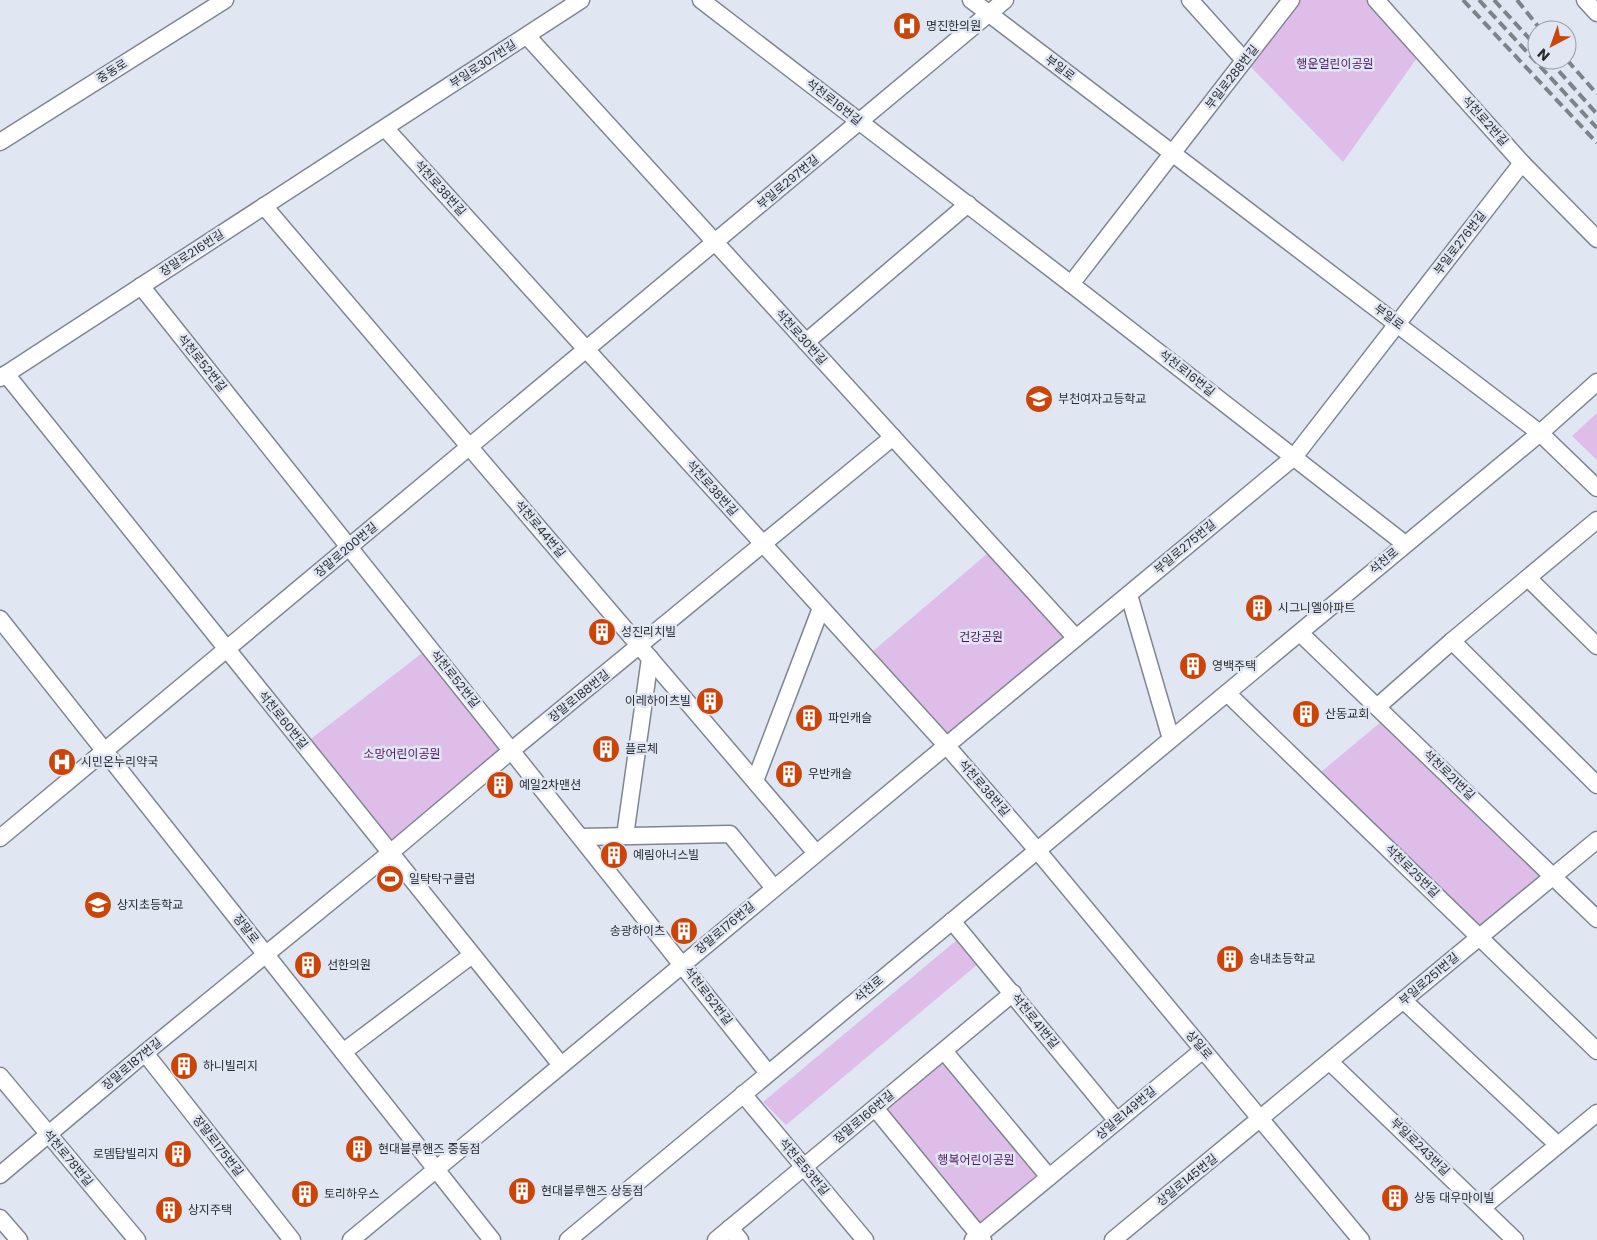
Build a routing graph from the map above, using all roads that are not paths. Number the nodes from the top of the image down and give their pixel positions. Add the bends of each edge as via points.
1 (225, 0) edge
2 (582, 0) edge
3 (701, 0) edge
4 (971, 0) edge
5 (1006, 0) edge
6 (1190, 0) edge
7 (1291, 0) edge
8 (1376, 0) edge
9 (1585, 0) edge
10 (1597, 12) edge
11 (988, 14) junction
12 (526, 36) junction
13 (1244, 60) junction
14 (860, 122) junction
15 (385, 128) junction
16 (0, 142) edge
17 (1173, 154) junction
18 (1522, 162) junction
19 (968, 204) junction
20 (264, 206) junction
21 (1597, 239) edge
22 (715, 242) junction
23 (1071, 284) junction
24 (141, 286) junction
25 (1398, 323) junction
26 (806, 342) junction
27 (587, 350) junction
28 (3, 376) edge
29 (1597, 382) edge
30 (1540, 433) junction
31 (892, 437) junction
32 (470, 447) junction
33 (1294, 457) junction
34 (1597, 488) edge
35 (1597, 520) edge
36 (764, 544) junction
37 (1405, 544) junction
38 (350, 547) junction
39 (1528, 578) junction
40 (1129, 595) junction
41 (822, 608) junction
42 (0, 619) edge
43 (1300, 633) junction
44 (1076, 638) junction
45 (1452, 641) junction
46 (1597, 646) edge
47 (227, 650) junction
48 (645, 652) junction
49 (1227, 693) junction
50 (1377, 707) junction
51 (1171, 739) junction
52 (946, 745) junction
53 (512, 750) junction
54 (105, 751) junction
55 (755, 781) junction
56 (1597, 785) edge
57 (625, 836) junction
58 (582, 837) junction
59 (0, 838) edge
60 (1597, 840) edge
61 (1037, 850) junction
62 (816, 853) junction
63 (390, 854) junction
64 (1553, 876) junction
65 (774, 888) junction
66 (1597, 918) edge
67 (952, 921) junction
68 (1480, 936) junction
69 (267, 955) junction
70 (472, 955) junction
71 (682, 964) junction
72 (1013, 993) junction
73 (1403, 1000) junction
74 (1203, 1050) junction
75 (944, 1051) junction
76 (1597, 1051) edge
77 (343, 1052) junction
78 (145, 1053) junction
79 (1330, 1062) junction
80 (561, 1065) junction
81 (768, 1073) junction
82 (0, 1076) edge
83 (743, 1094) junction
84 (875, 1108) junction
85 (1597, 1113) edge
86 (1260, 1119) junction
87 (1117, 1121) junction
88 (48, 1134) junction
89 (1558, 1146) junction
90 (804, 1167) junction
91 (436, 1168) junction
92 (0, 1176) edge
93 (1049, 1177) junction
94 (1483, 1207) junction
95 (0, 1218) edge
96 (735, 1234) edge
97 (978, 1238) edge
98 (19, 1240) edge
99 (137, 1240) edge
100 (292, 1240) edge
101 (351, 1240) edge
102 (492, 1240) edge
103 (568, 1240) edge
104 (716, 1240) edge
105 (865, 1240) edge
106 (1113, 1240) edge
107 (1361, 1240) edge
108 (1515, 1240) edge

1 - 16 street, 중동로
2 - 12 street, 부일로307번길
3 - 14 street, 석천로16번길
4 - 11 street, 부일로
5 - 11 street, 부일로297번길
6 - 13 street
7 - 13 street, 부일로288번길
8 - 18 street, 석천로2번길
9 - 10 street
11 - 14 street, 부일로297번길
11 - 17 street, 부일로
12 - 15 street, 부일로307번길
12 - 22 street, 석천로30번길
13 - 17 street, 부일로288번길
14 - 19 street, 석천로16번길
14 - 22 street, 부일로297번길
15 - 20 street, 장말로216번길
15 - 27 street, 석천로38번길
17 - 23 street
17 - 25 street, 부일로
18 - 21 street, 석천로2번길
18 - 25 street, 부일로276번길
19 - 23 street, 석천로16번길
19 - 26 street
20 - 24 street, 장말로216번길
20 - 32 street, 석천로44번길
22 - 26 street, 석천로30번길
22 - 27 street, 부일로297번길
23 - 33 street, 석천로16번길
24 - 28 street, 장말로216번길
24 - 38 street, 석천로52번길
25 - 30 street, 부일로
25 - 33 street, 부일로275번길
26 - 31 street, 석천로30번길
27 - 32 street, 장말로200번길
27 - 36 street, 석천로38번길
28 - 47 street, 석천로60번길
29 - 30 street, 석천로
30 - 34 street, 부일로
30 - 37 street, 석천로
31 - 36 street, 장말로188번길
31 - 44 street, 석천로30번길
32 - 38 street, 장말로200번길
32 - 48 street, 석천로44번길
33 - 37 street, 석천로16번길
33 - 40 street, 부일로275번길
35 - 39 street
36 - 41 street, 석천로38번길
36 - 48 street, 장말로188번길
37 - 43 street, 석천로
38 - 47 street, 장말로200번길
38 - 53 street, 석천로52번길
39 - 45 street
39 - 46 street
40 - 44 street, 부일로275번길
40 - 51 street
41 - 52 street, 석천로38번길
41 - 55 street
42 - 54 street, 장말로
43 - 49 street, 석천로
43 - 50 street, 석천로21번길
44 - 52 street, 부일로275번길
45 - 50 street
45 - 56 street
47 - 54 street, 장말로200번길
47 - 63 street, 석천로60번길
48 - 53 street, 장말로188번길
48 - 55 street, 석천로44번길
48 - 57 street
49 - 51 street, 석천로
49 - 68 street, 석천로25번길
50 - 64 street, 석천로21번길
51 - 61 street, 석천로
52 - 61 street, 석천로38번길
52 - 62 street, 장말로176번길
53 - 58 street, 석천로52번길
53 - 63 street, 장말로188번길
54 - 59 street, 장말로200번길
54 - 69 street, 장말로
55 - 62 street, 석천로44번길
57 - 58 street
57 - 65 street via 730,834
58 - 71 street, 석천로52번길
60 - 64 street, 부일로251번길
61 - 67 street, 석천로
61 - 74 street, 상일로
62 - 65 street, 장말로176번길
63 - 69 street, 장말로188번길
63 - 70 street, 석천로60번길
64 - 66 street, 석천로21번길
64 - 68 street, 부일로251번길
65 - 71 street, 장말로176번길
67 - 72 street, 석천로41번길
67 - 81 street, 석천로
68 - 73 street, 부일로251번길
68 - 76 street, 석천로25번길
69 - 77 street, 장말로
69 - 78 street, 장말로187번길
70 - 77 street
70 - 80 street, 석천로60번길
71 - 80 street, 장말로176번길
71 - 81 street, 석천로52번길
72 - 75 street, 장말로166번길
72 - 87 street, 석천로41번길
73 - 79 street, 부일로251번길
73 - 89 street
74 - 86 street, 상일로
74 - 87 street, 상일로149번길
75 - 84 street, 장말로166번길
75 - 93 street
77 - 91 street, 장말로
78 - 88 street, 장말로187번길
78 - 100 street, 장말로175번길
79 - 86 street, 부일로251번길
79 - 94 street, 부일로243번길
80 - 91 street, 장말로176번길
81 - 83 street, 석천로
82 - 88 street, 석천로78번길
83 - 90 street, 석천로53번길
83 - 103 street, 석천로
84 - 90 street, 장말로166번길
84 - 97 street, 상일로149번길
85 - 89 street
86 - 106 street, 상일로145번길
86 - 107 street, 상일로
87 - 93 street, 상일로149번길
88 - 92 street, 장말로187번길
88 - 99 street, 석천로78번길
89 - 94 street
90 - 96 street, 장말로166번길
90 - 105 street, 석천로53번길
91 - 101 street
91 - 102 street, 장말로
93 - 97 street, 상일로149번길
94 - 108 street, 부일로243번길
95 - 98 street
96 - 104 street, 장말로166번길

